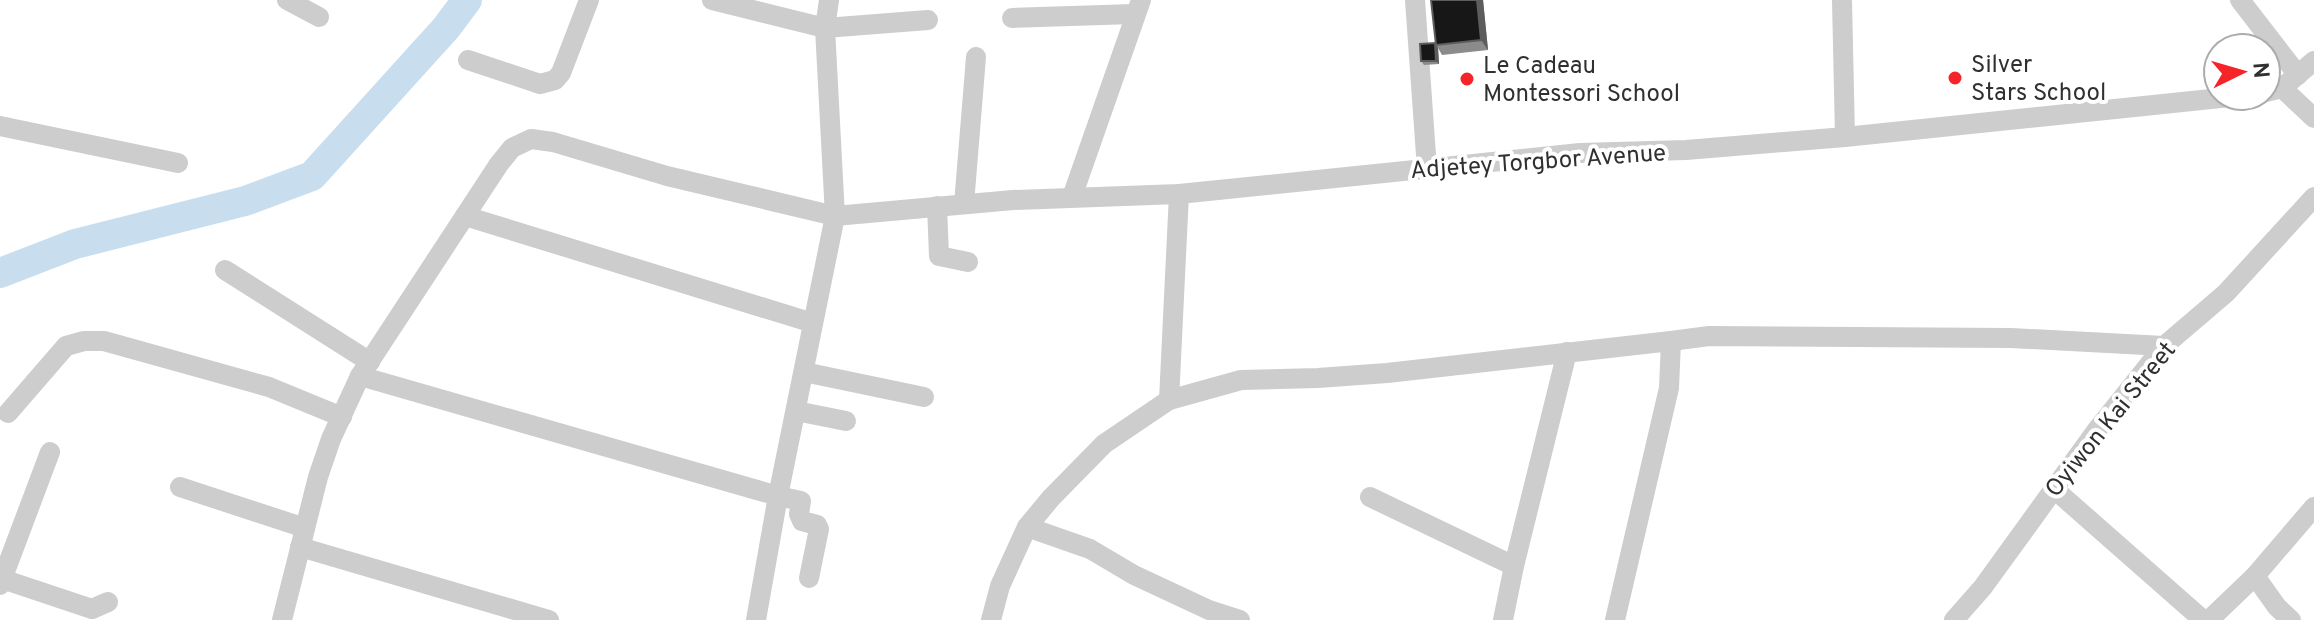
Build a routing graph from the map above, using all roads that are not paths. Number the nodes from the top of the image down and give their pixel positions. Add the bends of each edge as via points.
1 (287, 0) edge
2 (589, 0) edge
3 (712, 0) edge
4 (829, 0) edge
5 (1415, 0) edge
6 (1842, 0) edge
7 (2240, 0) edge
8 (1137, 7) edge
9 (319, 17) dead end
10 (1012, 18) dead end
11 (928, 20) dead end
12 (825, 28) junction
13 (2256, 32) edge
14 (976, 57) dead end
15 (468, 60) dead end
16 (2314, 61) edge
17 (2282, 85) edge
18 (2202, 100) edge
19 (2314, 118) edge
20 (0, 126) edge
21 (1845, 137) junction
22 (178, 163) dead end
23 (1427, 169) junction
24 (1179, 194) junction
25 (1072, 197) junction
26 (2314, 197) edge
27 (964, 204) junction
28 (937, 206) junction
29 (465, 216) junction
30 (835, 216) junction
31 (968, 262) dead end
32 (225, 270) dead end
33 (813, 323) junction
34 (1671, 341) junction
35 (2164, 346) junction
36 (1567, 352) junction
37 (365, 369) junction
38 (804, 372) junction
39 (924, 397) dead end
40 (1169, 400) junction
41 (796, 411) junction
42 (8, 413) dead end
43 (342, 417) junction
44 (846, 421) dead end
45 (50, 452) dead end
46 (180, 487) dead end
47 (2053, 488) junction
48 (778, 496) junction
49 (1370, 497) dead end
50 (2314, 507) edge
51 (1027, 527) junction
52 (302, 538) junction
53 (1514, 566) junction
54 (2255, 576) junction
55 (809, 578) dead end
56 (1, 582) edge
57 (108, 602) dead end
58 (282, 620) edge
59 (549, 620) edge
60 (756, 620) edge
61 (991, 620) edge
62 (1240, 620) edge
63 (1503, 620) edge
64 (1615, 620) edge
65 (1954, 620) edge
66 (2206, 620) edge
67 (2291, 620) edge

1 - 9 street
2 - 15 street via 555,80 540,84
3 - 12 street
4 - 12 street
5 - 23 street
6 - 21 street
7 - 13 street
8 - 10 street
8 - 25 street
11 - 12 street
12 - 30 street
14 - 27 street
16 - 17 street
17 - 19 street
18 - 21 street, Adjetey Torgbor Avenue
20 - 22 street
21 - 23 street, Adjetey Torgbor Avenue via 1580,153
23 - 24 street, Adjetey Torgbor Avenue
24 - 25 street, Adjetey Torgbor Avenue
24 - 40 street
25 - 27 street, Adjetey Torgbor Avenue
26 - 35 street, Oyiwon Kai Street via 2226,293
27 - 28 street, Adjetey Torgbor Avenue
28 - 30 street, Adjetey Torgbor Avenue
28 - 31 street via 939,256
29 - 30 street, Adjetey Torgbor Avenue via 512,148 531,139
29 - 33 street
29 - 37 street, Adjetey Torgbor Avenue
30 - 33 street
32 - 37 street
33 - 38 street
34 - 35 street via 1709,336 2011,338
34 - 36 street
34 - 64 street via 1669,388
35 - 47 street, Oyiwon Kai Street
36 - 40 street via 1387,373 1241,380
36 - 53 street
37 - 43 street, Adjetey Torgbor Avenue
37 - 48 street
38 - 39 street
38 - 41 street
40 - 51 street via 1104,444
41 - 44 street
41 - 48 street
42 - 43 street via 66,346 104,341 269,387
43 - 52 street, Adjetey Torgbor Avenue
45 - 56 street
46 - 52 street
47 - 65 street, Oyiwon Kai Street
47 - 66 street
48 - 55 street via 801,501 802,521 819,529
48 - 60 street
49 - 53 street
50 - 54 street
51 - 61 street
51 - 62 street via 1090,549 1134,575
52 - 58 street, Adjetey Torgbor Avenue
52 - 59 street
53 - 63 street
54 - 66 street
54 - 67 street
56 - 57 street via 92,609

